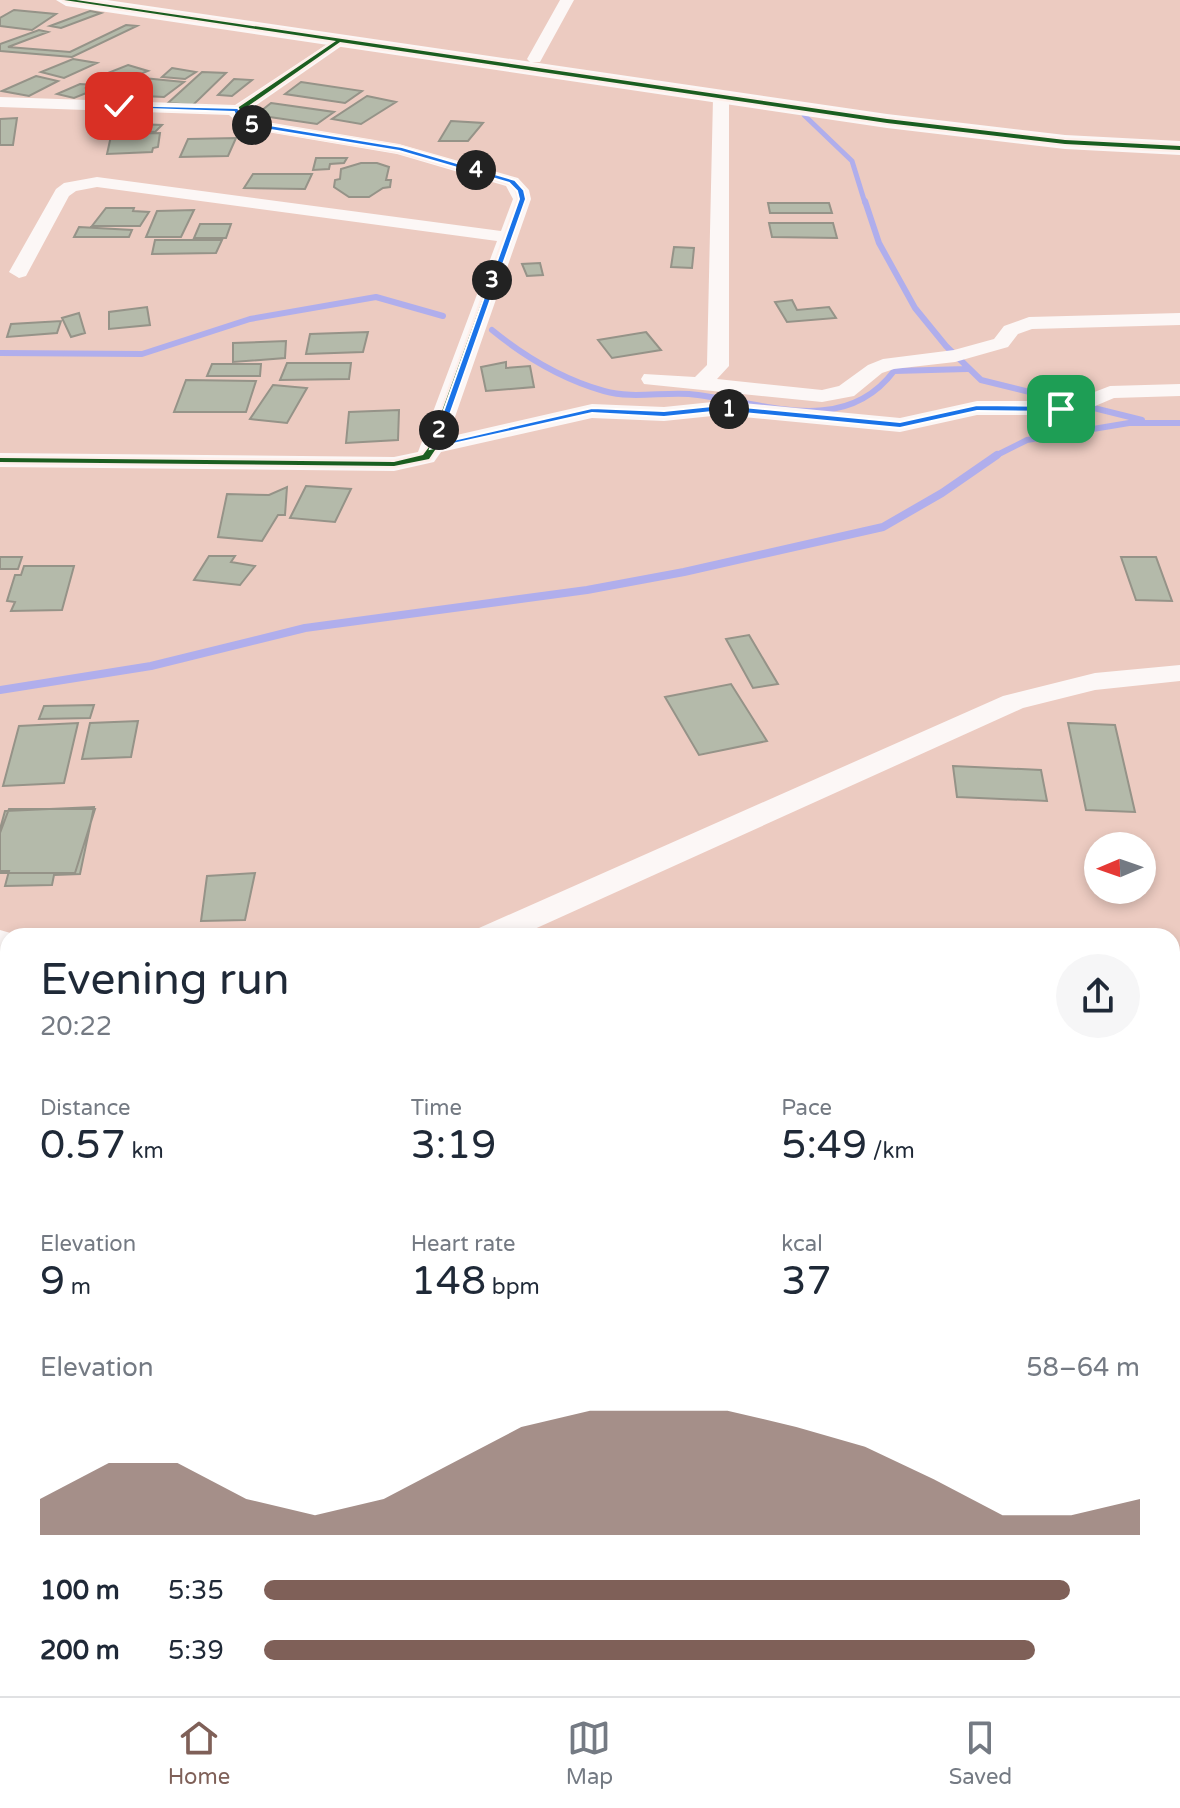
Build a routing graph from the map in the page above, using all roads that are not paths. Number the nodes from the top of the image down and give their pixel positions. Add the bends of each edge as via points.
1 (66, 0) edge
2 (139, 0) edge
3 (567, 0) edge
4 (338, 42) junction
5 (535, 59) junction
6 (721, 98) junction
7 (0, 102) edge
8 (238, 110) junction
9 (1180, 137) edge
10 (1180, 148) edge
11 (507, 237) junction
12 (19, 272) dead end
13 (1180, 319) edge
14 (652, 379) dead end
15 (700, 384) junction
16 (1180, 390) edge
17 (433, 447) junction
18 (0, 460) edge
19 (1180, 673) edge
20 (508, 928) edge

1 - 4 street
2 - 5 street
3 - 5 street
4 - 6 street
4 - 8 street
5 - 9 street via 1053,130
6 - 10 street via 1065,142
6 - 15 street via 718,366
7 - 8 street
8 - 11 street via 241,121 250,124 399,149 512,182 522,199
11 - 12 street via 97,182 62,193
11 - 17 street
13 - 15 street via 1029,323 1011,330 1001,343 955,356 890,363 846,391 822,396
14 - 15 street
16 - 17 street via 1110,392 1074,408 977,408 900,425 722,408 664,414 592,411
17 - 18 street via 426,457 394,464
19 - 20 street via 1103,678 1013,702

